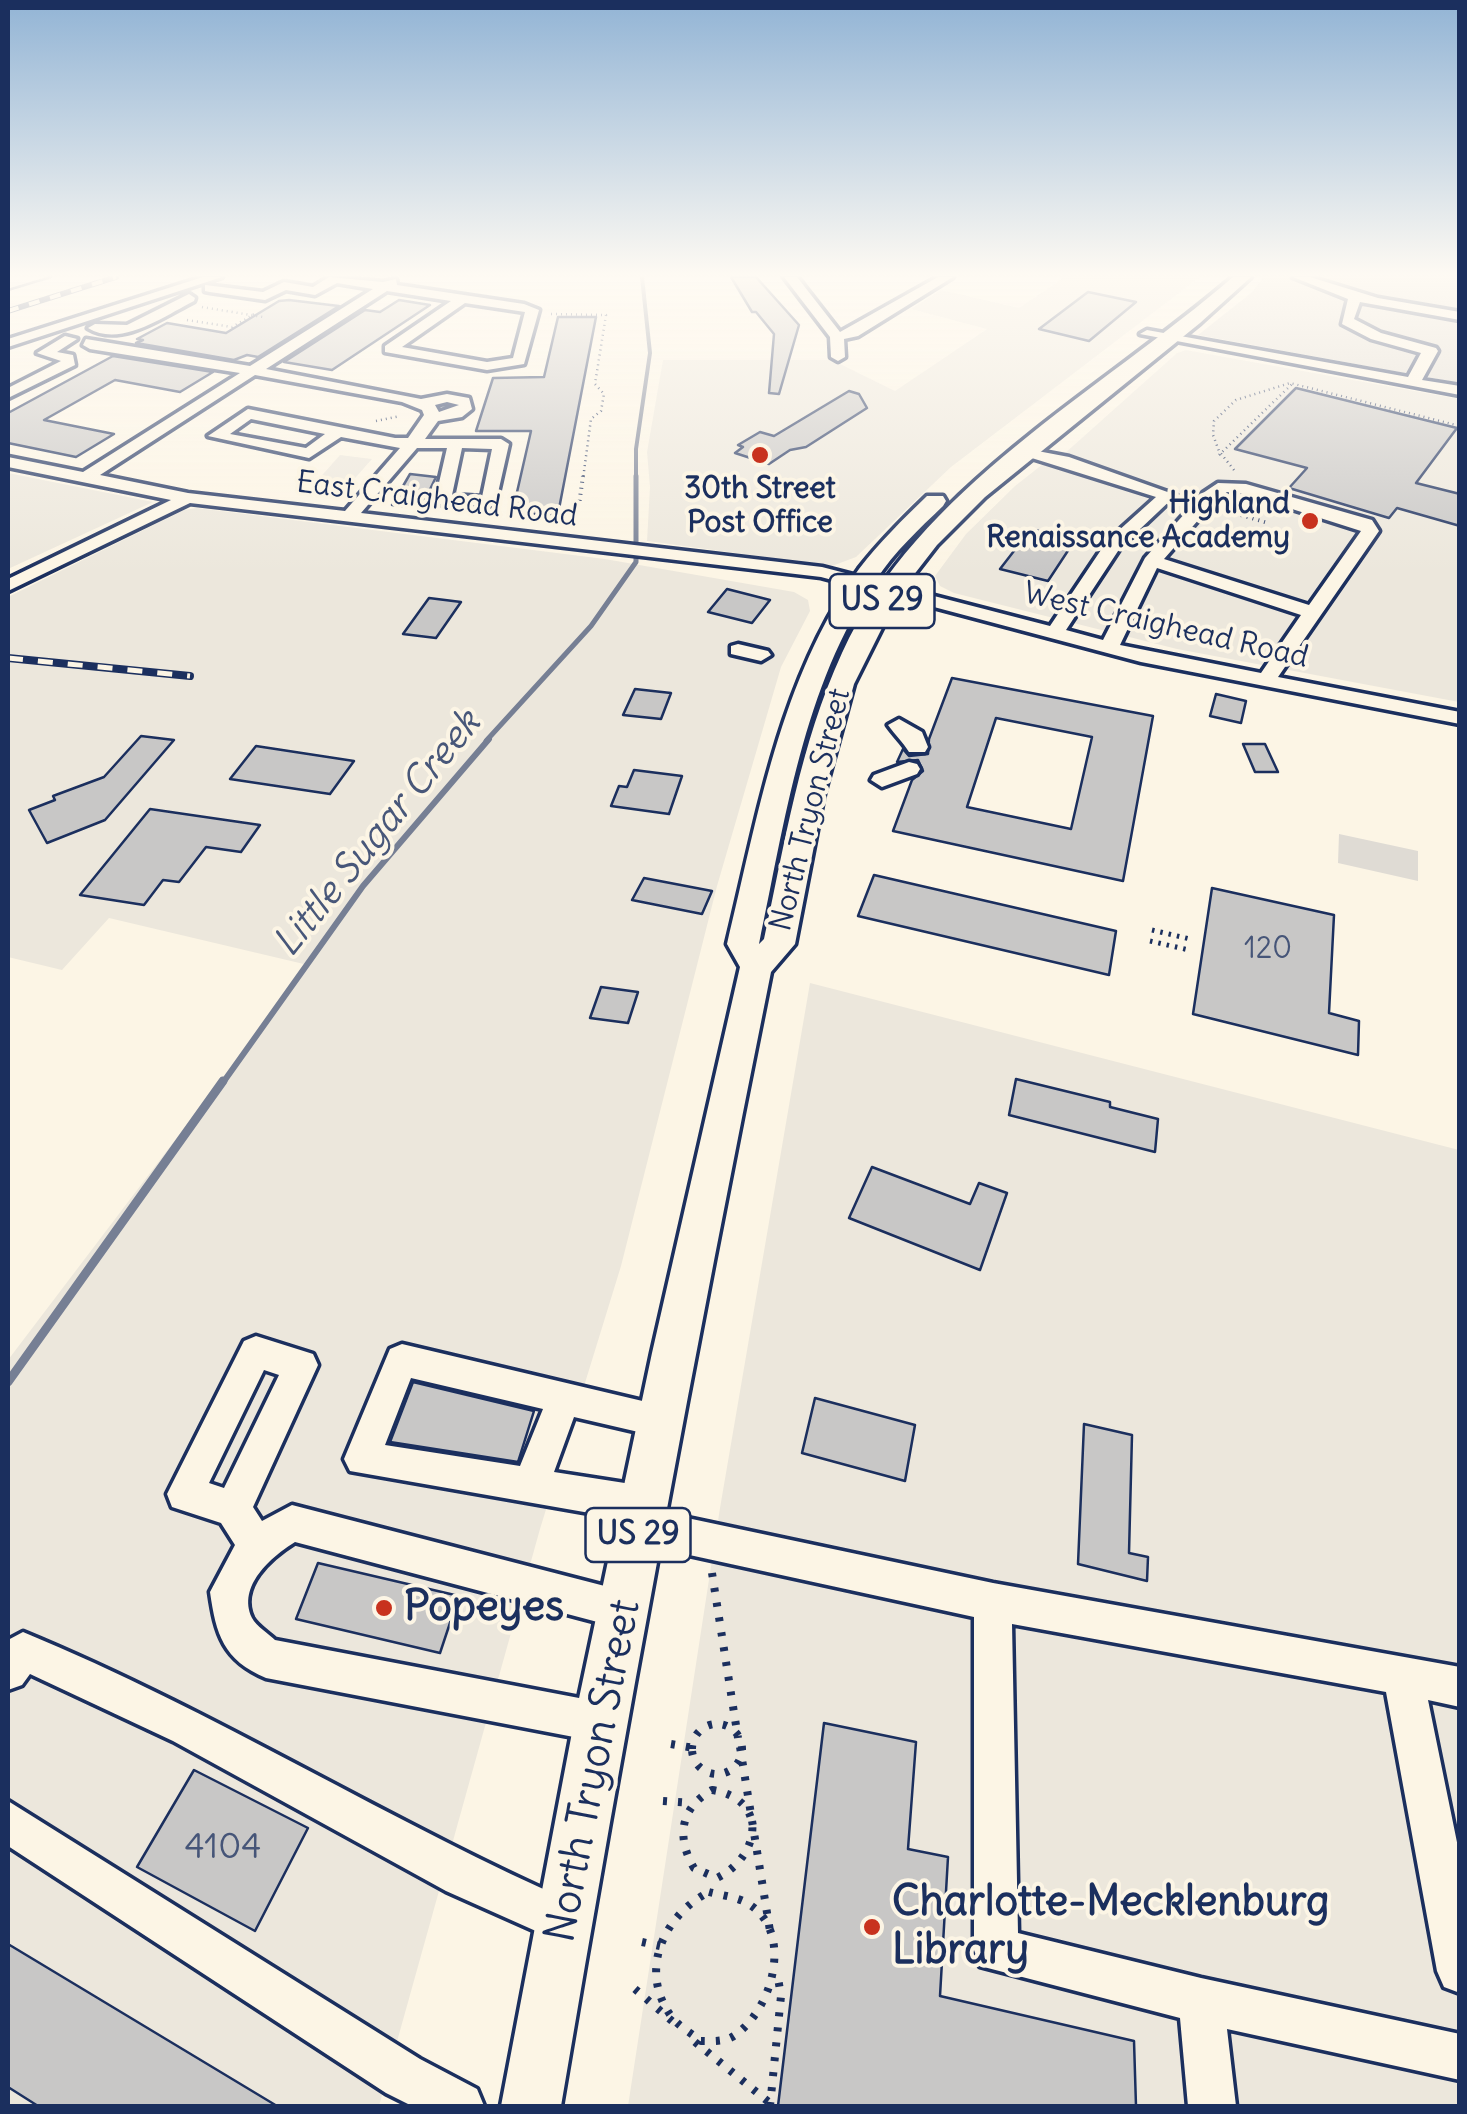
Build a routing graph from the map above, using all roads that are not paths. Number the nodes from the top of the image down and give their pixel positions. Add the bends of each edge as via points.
1 (44, 376) edge
2 (245, 376) edge
3 (272, 376) edge
4 (1105, 376) edge
5 (1114, 376) edge
6 (1373, 376) edge
7 (1416, 376) edge
8 (1413, 383) junction
9 (1460, 391) edge
10 (8, 394) edge
11 (415, 408) junction
12 (431, 418) junction
13 (338, 432) junction
14 (412, 445) junction
15 (455, 446) junction
16 (1027, 454) junction
17 (8, 462) edge
18 (86, 477) junction
19 (188, 498) junction
20 (348, 517) junction
21 (1152, 561) junction
22 (1181, 570) junction
23 (8, 586) edge
24 (875, 587) junction
25 (1313, 613) junction
26 (1054, 634) junction
27 (1294, 640) junction
28 (1108, 648) junction
29 (738, 650) dead end
30 (761, 656) dead end
31 (1266, 680) junction
32 (1460, 718) edge
33 (900, 725) dead end
34 (882, 780) dead end
35 (564, 1399) junction
36 (660, 1420) junction
37 (532, 1485) junction
38 (233, 1510) dead end
39 (642, 1515) junction
40 (256, 1545) junction
41 (994, 1602) junction
42 (624, 1610) junction
43 (8, 1671) edge
44 (1403, 1675) junction
45 (1460, 1687) edge
46 (600, 1722) junction
47 (8, 1822) edge
48 (566, 1922) junction
49 (1460, 1970) edge
50 (1200, 2002) junction
51 (1460, 2057) edge
52 (460, 2106) edge
53 (531, 2106) edge
54 (1212, 2106) edge

1 - 10 street
2 - 18 street
3 - 11 street
4 - 24 main road, North Tryon Street / US 29 via 934,503
5 - 16 main road, North Tryon Street / US 29
6 - 8 street
7 - 8 street
8 - 9 street
11 - 12 street via 428,407
11 - 12 street via 447,398 467,406
12 - 14 street
13 - 13 street via 309,453 216,436 248,414
13 - 14 street
14 - 15 street
14 - 20 street
15 - 15 street via 500,444 489,502 443,500
16 - 24 main road, North Tryon Street / US 29
16 - 26 street via 1167,493 1113,545
17 - 18 street, East Craighead Road
18 - 19 street, East Craighead Road
19 - 20 street, East Craighead Road
19 - 23 street
20 - 24 street, East Craighead Road via 822,572
21 - 22 street
21 - 25 street via 1224,487 1366,524 1370,530
21 - 28 street
22 - 25 street
22 - 27 street via 1196,589 1278,616 1294,628
24 - 26 street, West Craighead Road
24 - 36 main road, North Tryon Street / US 29 via 827,644 798,724 742,944 756,966
25 - 27 street
26 - 28 street, West Craighead Road
27 - 31 street
28 - 31 street, West Craighead Road
29 - 30 street
31 - 32 street, West Craighead Road
33 - 34 street via 914,737 913,758
35 - 36 street
35 - 37 street
35 - 37 street via 402,1360 362,1458
36 - 39 main road, North Tryon Street / US 29
37 - 39 street
38 - 40 street
39 - 41 street
39 - 42 main road, North Tryon Street / US 29
40 - 42 street via 292,1522
40 - 46 street via 229,1592 235,1630 266,1658
41 - 44 street
41 - 50 street via 996,1950
42 - 46 main road, North Tryon Street / US 29
43 - 48 street via 23,1651 186,1727 461,1876
44 - 45 street
44 - 49 street
46 - 48 main road, North Tryon Street / US 29
47 - 52 street
48 - 53 main road, North Tryon Street / US 29
50 - 51 street
50 - 54 street

